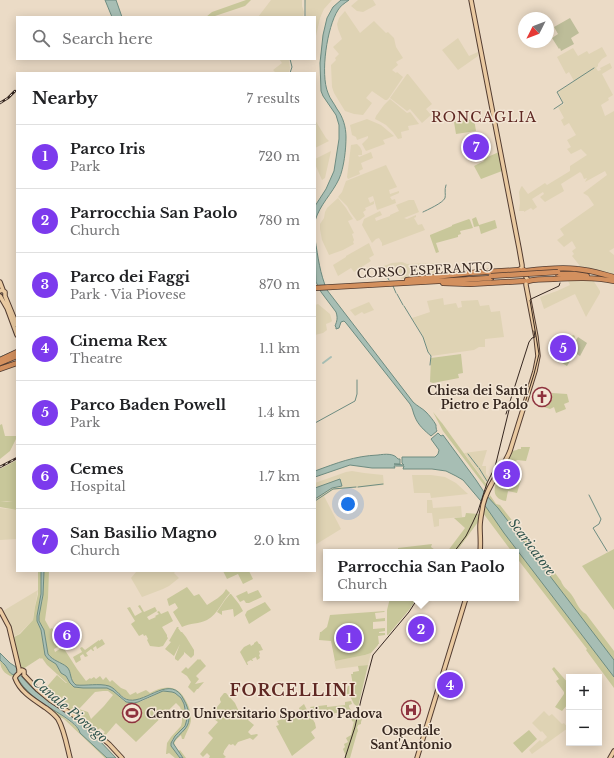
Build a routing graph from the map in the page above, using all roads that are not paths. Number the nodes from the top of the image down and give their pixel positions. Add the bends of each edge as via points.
1 (471, 0) edge
2 (523, 274) junction
3 (614, 279) edge
4 (0, 282) edge
5 (405, 282) junction
6 (316, 287) edge
7 (2, 293) edge
8 (16, 323) edge
9 (16, 332) edge
10 (16, 352) edge
11 (16, 357) edge
12 (0, 360) edge
13 (16, 363) edge
14 (0, 364) edge
15 (0, 369) edge
16 (480, 549) edge
17 (465, 601) edge
18 (0, 610) edge
19 (19, 672) junction
20 (614, 751) edge
21 (70, 758) edge
22 (122, 758) edge
23 (418, 758) edge
24 (610, 758) edge

1 - 2 main road
2 - 3 highway, bridge via 574,273
2 - 3 highway via 535,280
2 - 3 highway via 526,271 564,268 597,273
2 - 5 highway, CORSO ESPERANTO, bridge
2 - 5 highway via 469,273
2 - 5 highway via 470,284
2 - 16 main road via 538,347 538,359 510,451 495,477 483,507 480,520
4 - 7 main road
5 - 6 highway, CORSO ESPERANTO
7 - 8 main road
7 - 9 main road
10 - 12 highway
11 - 14 highway
13 - 15 highway
17 - 23 main road
18 - 19 main road via 9,627
19 - 21 main road via 18,684 55,715 60,723
19 - 22 main road via 50,700 78,718
20 - 24 main road

